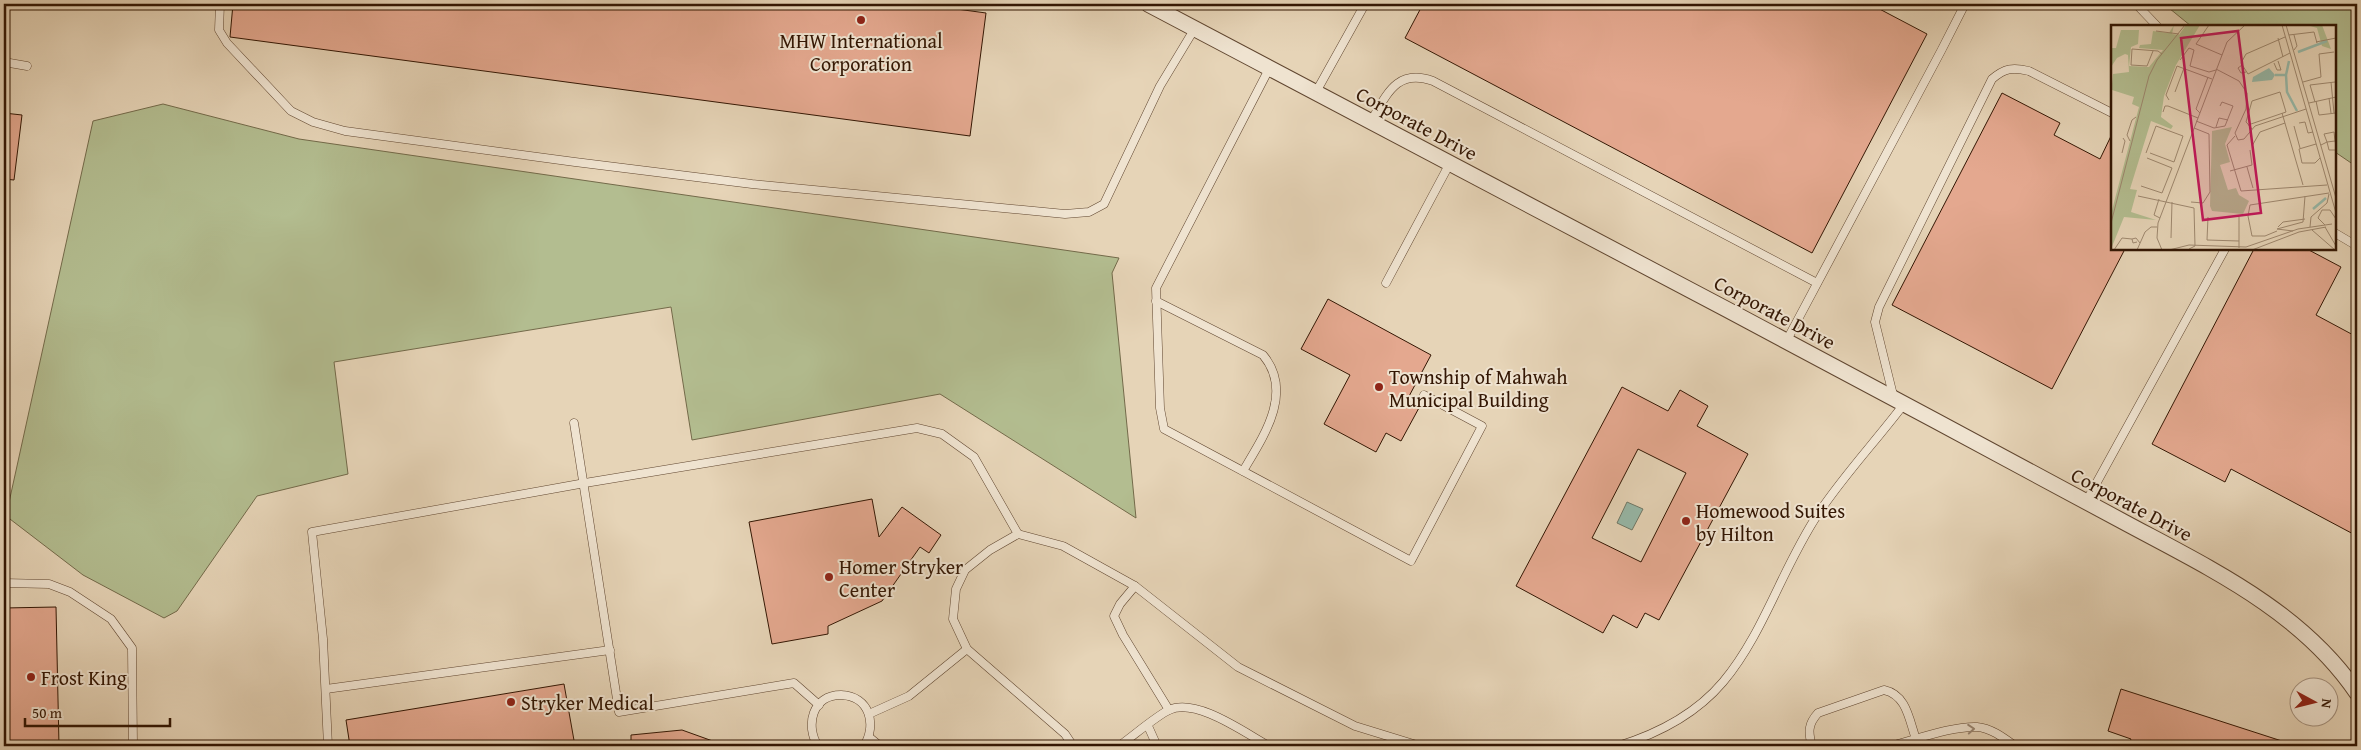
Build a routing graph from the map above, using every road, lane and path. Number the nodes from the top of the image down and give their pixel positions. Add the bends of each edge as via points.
1 (220, 4) edge
2 (1148, 4) edge
3 (1365, 4) edge
4 (1965, 4) edge
5 (2136, 4) edge
6 (2156, 25) edge
7 (1195, 28) junction
8 (4, 62) edge
9 (27, 66) dead end
10 (1270, 67) junction
11 (1316, 92) junction
12 (2111, 112) edge
13 (1371, 121) junction
14 (1450, 163) junction
15 (2336, 234) edge
16 (2357, 246) edge
17 (2224, 250) edge
18 (1386, 283) dead end
19 (1817, 283) junction
20 (1156, 301) junction
21 (1786, 340) junction
22 (1424, 395) dead end
23 (1899, 401) junction
24 (574, 423) dead end
25 (1243, 472) junction
26 (584, 483) junction
27 (2086, 502) junction
28 (1018, 534) junction
29 (4, 583) edge
30 (1135, 586) junction
31 (967, 649) junction
32 (610, 650) junction
33 (326, 689) junction
34 (2357, 693) edge
35 (818, 705) junction
36 (1169, 710) junction
37 (869, 714) junction
38 (1148, 726) junction
39 (869, 737) junction
40 (1916, 739) junction
41 (133, 746) edge
42 (328, 746) edge
43 (818, 746) edge
44 (864, 746) edge
45 (880, 746) edge
46 (1073, 746) edge
47 (1119, 746) edge
48 (1156, 746) edge
49 (1268, 746) edge
50 (1420, 746) edge
51 (1618, 746) edge
52 (1812, 746) edge
53 (1890, 746) edge
54 (2015, 746) edge

1 - 7 lane via 218,30 291,111 313,122 345,131 742,182 1065,214 1089,212 1104,204 1160,86
2 - 7 street, Corporate Drive
3 - 11 lane
4 - 19 lane
5 - 6 lane
7 - 10 street, Corporate Drive
8 - 9 lane
10 - 11 street, Corporate Drive
10 - 20 lane via 1167,262 1156,288
11 - 13 street, Corporate Drive
12 - 23 lane via 2015,67 2003,70 1992,79 1879,307 1875,322
13 - 14 street, Corporate Drive
13 - 19 lane via 1396,84 1407,77 1420,76
14 - 18 lane
14 - 21 street, Corporate Drive
15 - 16 lane
17 - 27 lane
19 - 21 lane
20 - 25 lane via 1160,408 1164,430
20 - 25 lane via 1263,354 1272,366 1276,380 1270,424
21 - 23 street, Corporate Drive
22 - 25 lane via 1482,426 1411,561
23 - 27 street, Corporate Drive
23 - 51 lane via 1818,514 1745,652 1722,683 1686,715 1645,738
24 - 26 lane
26 - 28 lane via 917,428 942,434 974,457
26 - 32 lane
26 - 33 lane via 312,532
27 - 34 street, Corporate Drive via 2208,568 2283,615 2318,647
28 - 30 lane via 1064,546
28 - 31 lane via 965,570 956,589 953,619
29 - 41 lane via 49,584 70,592 111,619 132,648
30 - 36 lane via 1114,616
30 - 50 lane via 1238,666 1355,726
31 - 37 lane via 909,696
31 - 46 lane via 1065,734
32 - 33 lane
32 - 35 lane via 619,712 794,683
33 - 42 lane
35 - 37 lane via 840,695 852,697
35 - 43 lane via 810,727
36 - 38 lane
36 - 49 lane via 1182,706 1194,708
37 - 39 lane via 872,726
38 - 47 lane
38 - 48 lane
39 - 44 lane
39 - 45 lane
40 - 52 lane via 1903,700 1894,692 1884,690 1818,713 1808,732
40 - 53 lane
40 -> 54 lane via 1978,727 2001,736

